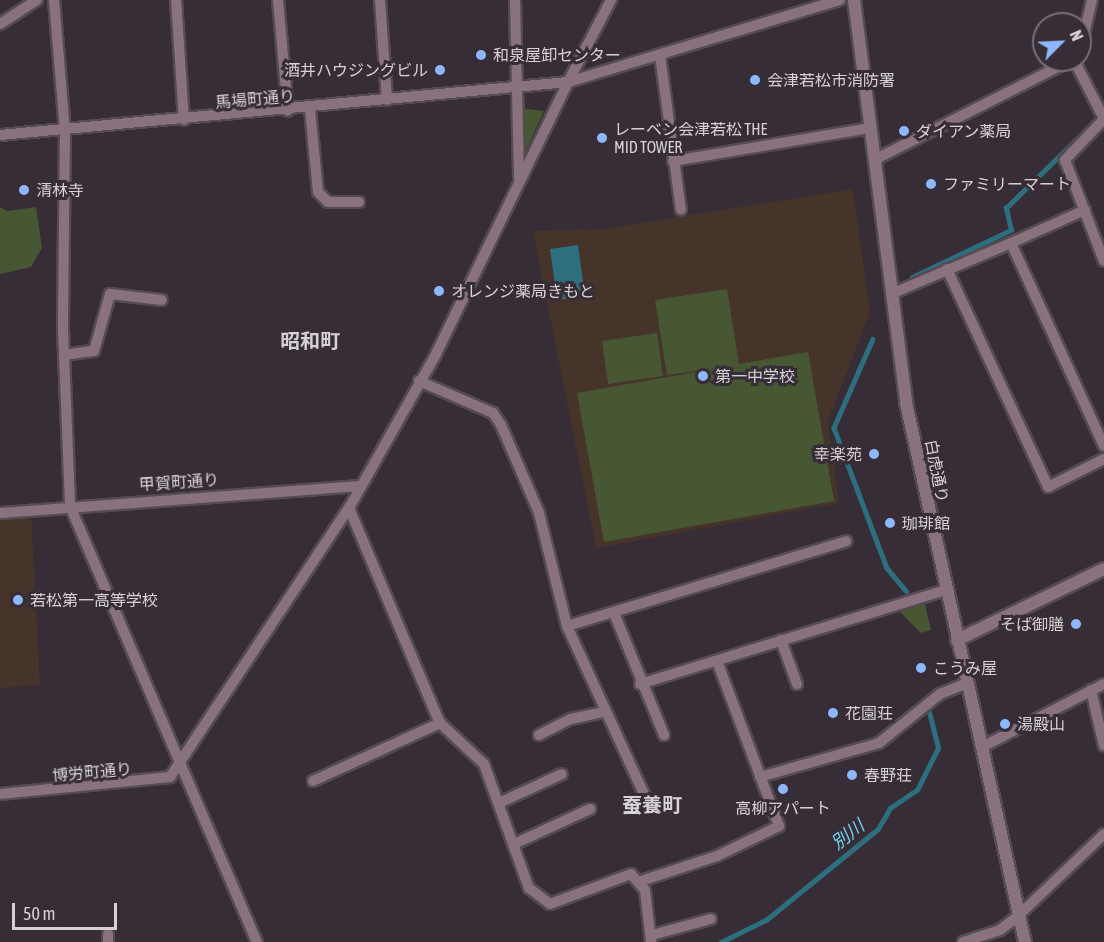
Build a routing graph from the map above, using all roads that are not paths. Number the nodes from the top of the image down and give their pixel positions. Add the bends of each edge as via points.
1 (37, 0) edge
2 (54, 0) edge
3 (176, 0) edge
4 (278, 0) edge
5 (380, 0) edge
6 (515, 0) edge
7 (611, 0) edge
8 (840, 0) edge
9 (854, 0) edge
10 (0, 24) edge
11 (660, 55) junction
12 (1049, 72) edge
13 (1079, 72) edge
14 (568, 82) junction
15 (513, 91) junction
16 (387, 100) junction
17 (310, 109) junction
18 (288, 111) junction
19 (1104, 119) edge
20 (184, 120) junction
21 (870, 128) junction
22 (65, 130) junction
23 (0, 135) edge
24 (874, 160) junction
25 (674, 161) junction
26 (519, 181) junction
27 (359, 202) dead end
28 (681, 210) dead end
29 (1085, 210) junction
30 (1011, 243) junction
31 (1104, 261) edge
32 (947, 269) junction
33 (891, 294) junction
34 (162, 300) dead end
35 (64, 355) junction
36 (419, 381) junction
37 (1104, 446) edge
38 (1104, 459) edge
39 (361, 486) junction
40 (70, 506) junction
41 (349, 508) junction
42 (0, 513) edge
43 (846, 542) dead end
44 (1104, 569) edge
45 (946, 590) junction
46 (614, 613) junction
47 (567, 626) junction
48 (781, 640) junction
49 (957, 640) junction
50 (717, 661) junction
51 (967, 683) junction
52 (640, 684) junction
53 (797, 684) dead end
54 (1104, 684) edge
55 (1092, 690) junction
56 (605, 712) junction
57 (440, 723) junction
58 (539, 735) dead end
59 (664, 735) dead end
60 (1104, 746) edge
61 (982, 747) junction
62 (178, 765) junction
63 (562, 774) dead end
64 (760, 777) junction
65 (313, 781) dead end
66 (0, 794) edge
67 (645, 796) dead end
68 (498, 803) junction
69 (590, 809) dead end
70 (1104, 834) edge
71 (514, 844) junction
72 (641, 881) junction
73 (1019, 915) junction
74 (711, 919) dead end
75 (652, 938) edge
76 (257, 942) edge
77 (963, 942) edge
78 (1025, 942) edge

1 - 10 street
2 - 22 street
3 - 20 street
4 - 18 street
5 - 16 street
6 - 15 street
7 - 14 street
8 - 11 street, 馬場町通り
9 - 21 street, 白虎通り
11 - 14 street, 馬場町通り
11 - 25 street
12 - 24 street
13 - 19 street
14 - 15 street, 馬場町通り
14 - 26 street
15 - 16 street, 馬場町通り
15 - 26 street
16 - 17 street, 馬場町通り
17 - 18 street, 馬場町通り
17 - 27 street via 318,192 328,202
18 - 20 street, 馬場町通り
19 - 29 street via 1065,160
20 - 22 street, 馬場町通り
21 - 24 street, 白虎通り
21 - 25 street
22 - 23 street, 馬場町通り
22 - 35 street
24 - 33 street, 白虎通り
25 - 28 street
26 - 36 street
29 - 30 street
29 - 31 street
30 - 32 street
30 - 37 street
32 - 33 street
32 - 38 street via 1048,487
33 - 45 street, 白虎通り via 908,414
34 - 35 street via 110,294 94,351
35 - 40 street
36 - 39 street
36 - 47 street via 494,413 539,513
39 - 40 street, 甲賀町通り
39 - 41 street
40 - 42 street, 甲賀町通り
40 - 62 street
41 - 57 street
41 - 62 street
43 - 46 street
44 - 49 street
45 - 48 street
45 - 49 street, 白虎通り
46 - 47 street
46 - 52 street
47 - 56 street
48 - 50 street
48 - 53 street
49 - 51 street, 白虎通り
50 - 52 street
50 - 64 street
51 - 61 street, 白虎通り
51 - 64 street via 940,694 879,743
52 - 59 street
54 - 55 street
55 - 60 street
55 - 61 street
56 - 58 street via 572,719
56 - 67 street
57 - 65 street
57 - 68 street via 484,764
61 - 73 street, 白虎通り
62 - 66 street, 博労町通り via 163,781
62 - 76 street
63 - 68 street
64 - 72 street via 779,826 717,856
68 - 71 street
69 - 71 street
70 - 73 street
71 - 72 street via 529,888 550,904 631,874
72 - 75 street
73 - 77 street via 1000,930
73 - 78 street, 白虎通り
74 - 75 street

